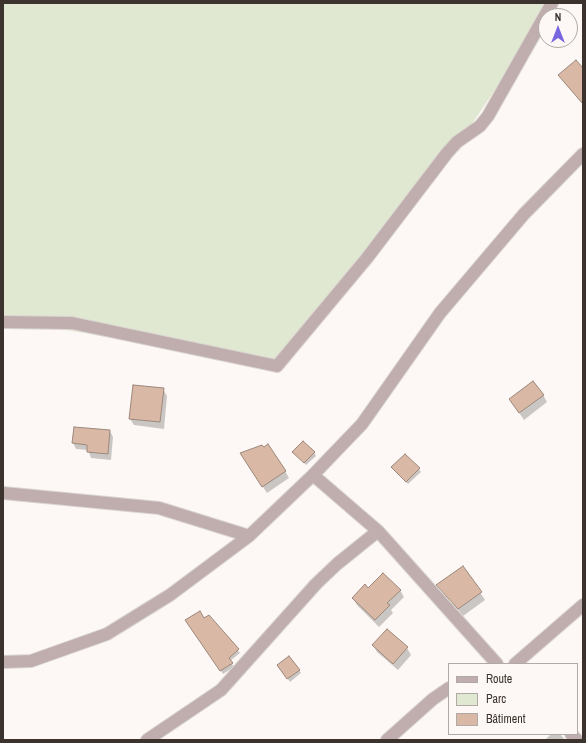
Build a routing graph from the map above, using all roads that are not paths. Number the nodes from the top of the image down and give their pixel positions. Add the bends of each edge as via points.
1 (552, 3) edge
2 (583, 154) edge
3 (3, 322) edge
4 (314, 475) junction
5 (3, 493) edge
6 (378, 532) junction
7 (249, 536) junction
8 (583, 605) edge
9 (3, 662) edge
10 (491, 662) edge
11 (516, 663) edge
12 (448, 689) edge
13 (147, 740) edge
14 (387, 740) edge

1 - 3 street via 488,116 480,126 457,142 447,153 367,258 277,366 72,324
2 - 4 street via 524,214 440,313 362,424
4 - 6 street
4 - 7 street
5 - 7 street via 159,508
6 - 10 street
6 - 13 street via 316,584 221,690
7 - 9 street via 170,595 107,634 31,661
8 - 11 street
12 - 14 street

